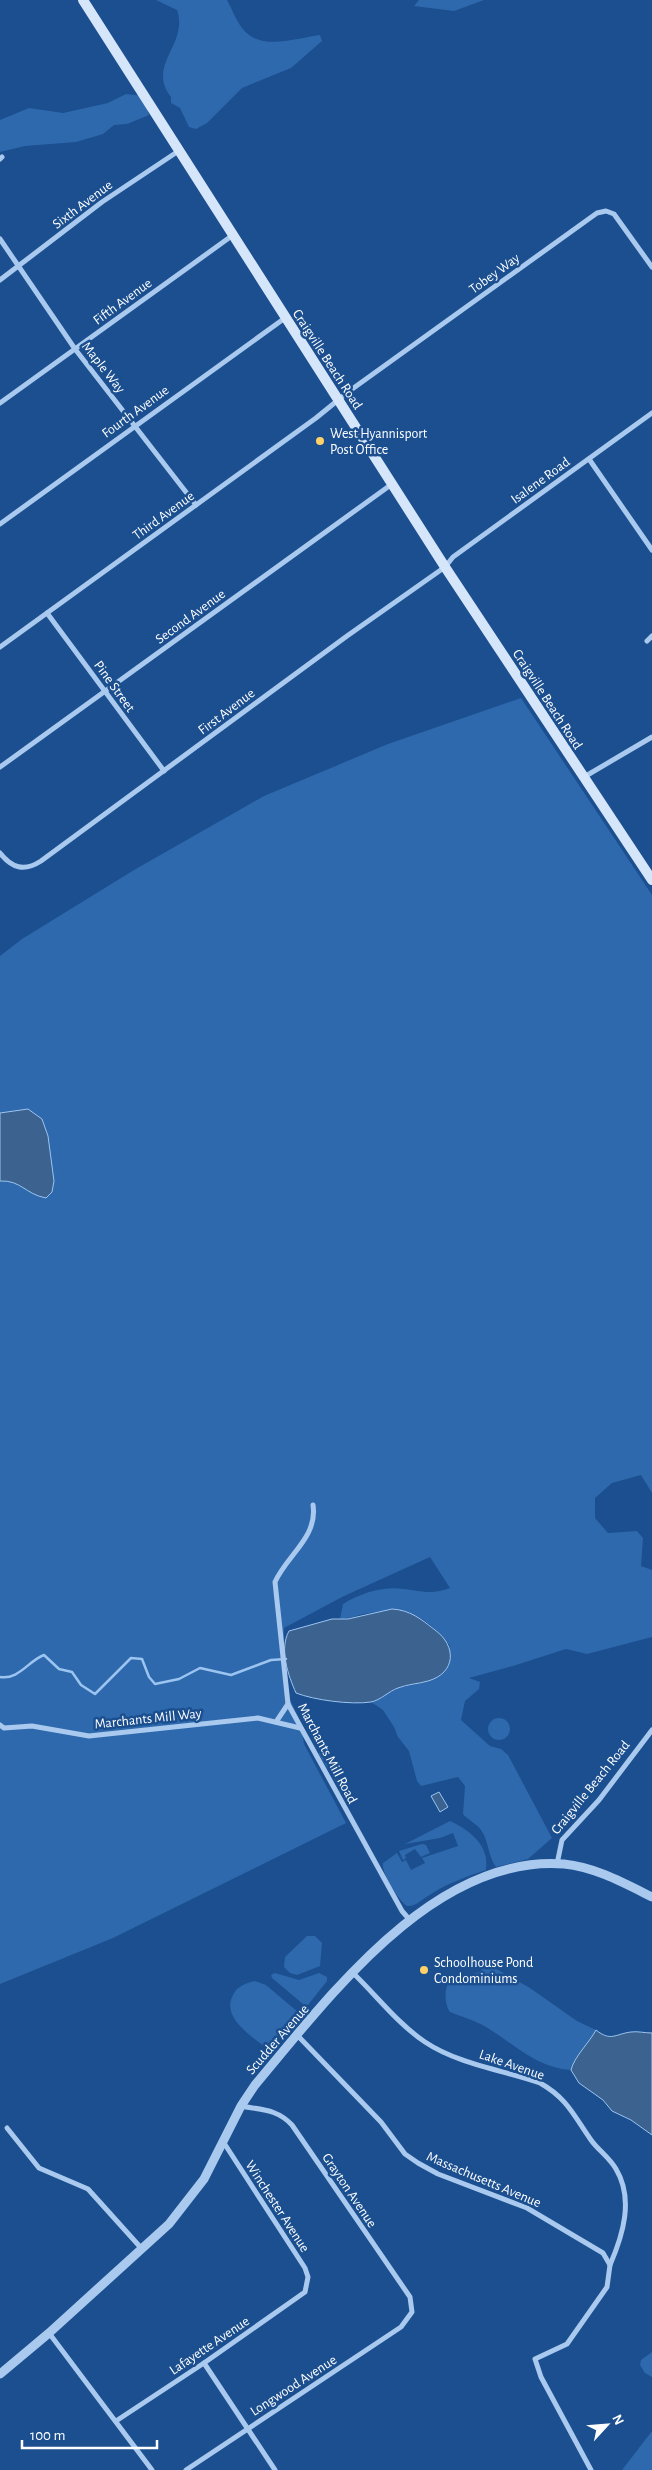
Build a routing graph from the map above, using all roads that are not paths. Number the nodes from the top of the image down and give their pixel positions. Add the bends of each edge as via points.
1 (83, 0) edge
2 (180, 150) junction
3 (233, 234) junction
4 (0, 239) edge
5 (18, 267) junction
6 (652, 267) edge
7 (0, 280) edge
8 (285, 318) junction
9 (75, 349) junction
10 (338, 401) junction
11 (0, 403) edge
12 (652, 413) edge
13 (134, 425) junction
14 (589, 459) junction
15 (392, 484) junction
16 (196, 505) junction
17 (0, 524) edge
18 (652, 550) edge
19 (444, 568) junction
20 (48, 613) junction
21 (652, 636) edge
22 (647, 641) dead end
23 (0, 648) edge
24 (106, 692) junction
25 (652, 737) edge
26 (0, 767) edge
27 (164, 771) junction
28 (583, 777) junction
29 (0, 853) edge
30 (652, 880) edge
31 (313, 1505) dead end
32 (288, 1704) junction
33 (276, 1722) junction
34 (0, 1725) edge
35 (300, 1728) junction
36 (652, 1730) edge
37 (557, 1864) junction
38 (652, 1897) edge
39 (409, 1919) junction
40 (353, 1973) junction
41 (298, 2036) junction
42 (241, 2106) junction
43 (7, 2128) dead end
44 (224, 2143) junction
45 (142, 2249) junction
46 (610, 2265) junction
47 (308, 2283) joint
48 (409, 2316) joint
49 (49, 2333) junction
50 (204, 2364) junction
51 (0, 2374) edge
52 (116, 2421) junction
53 (247, 2429) junction
54 (152, 2470) edge
55 (186, 2470) edge
56 (275, 2470) edge
57 (591, 2470) edge

1 - 2 main road, Craigville Beach Road
2 - 3 main road, Craigville Beach Road
2 - 5 street, Sixth Avenue via 102,202
3 - 8 main road, Craigville Beach Road
3 - 9 street, Fifth Avenue
4 - 5 street, Maple Way
5 - 7 street, Sixth Avenue
5 - 9 street, Maple Way
6 - 10 street, Tobey Way via 614,214 599,212
8 - 10 main road, Craigville Beach Road
8 - 13 street, Fourth Avenue
9 - 11 street, Fifth Avenue
9 - 13 street, Maple Way
10 - 15 main road, Craigville Beach Road
10 - 16 street, Third Avenue
12 - 14 street, Isalene Road
13 - 16 street, Maple Way
13 - 17 street, Fourth Avenue
14 - 18 street
14 - 19 street, Isalene Road via 453,557
15 - 19 main road, Craigville Beach Road
15 - 24 street, Second Avenue
16 - 20 street, Third Avenue
19 - 27 street, First Avenue
19 - 28 main road, Craigville Beach Road
20 - 23 street, Third Avenue
20 - 24 street, Pine Street
21 - 22 street
24 - 26 street, Second Avenue
24 - 27 street, Pine Street
25 - 28 street
27 - 29 street, First Avenue via 41,861 19,868 11,865
28 - 30 main road, Craigville Beach Road
31 - 32 street, Marchants Mill Road via 315,1516 311,1530 275,1582
32 - 33 street
32 - 35 street, Marchants Mill Road
33 - 34 street, Marchants Mill Way via 258,1718 89,1736 32,1726 4,1728
33 - 35 street, Marchants Mill Way
35 - 39 street, Marchants Mill Road
36 - 37 street, Craigville Beach Road via 604,1794 562,1840
37 - 38 street, Scudder Avenue via 593,1870
37 - 39 street, Scudder Avenue via 492,1875 444,1896
39 - 40 street, Scudder Avenue
40 - 41 street, Scudder Avenue
40 - 46 street, Lake Avenue via 424,2041 464,2060 540,2083 568,2104 591,2140 611,2161 623,2183 626,2214
41 - 42 street, Scudder Avenue
41 - 46 street, Massachusetts Avenue via 381,2122 405,2154 434,2172 527,2208 603,2252
42 - 44 street, Scudder Avenue
42 - 48 street, Grayton Avenue via 274,2112 292,2125 410,2297
43 - 45 street via 39,2168 88,2189
44 - 45 street, Scudder Avenue via 184,2207
44 - 47 street, Winchester Avenue via 304,2268
45 - 49 street, Scudder Avenue
46 - 57 street, Lake Avenue via 607,2287 567,2344 535,2359
47 - 50 street, Lafayette Avenue via 296,2301
48 - 53 street, Longwood Avenue via 401,2328
49 - 51 street, Scudder Avenue
49 - 52 street
50 - 52 street, Lafayette Avenue
50 - 53 street
52 - 54 street
53 - 55 street, Longwood Avenue
53 - 56 street

